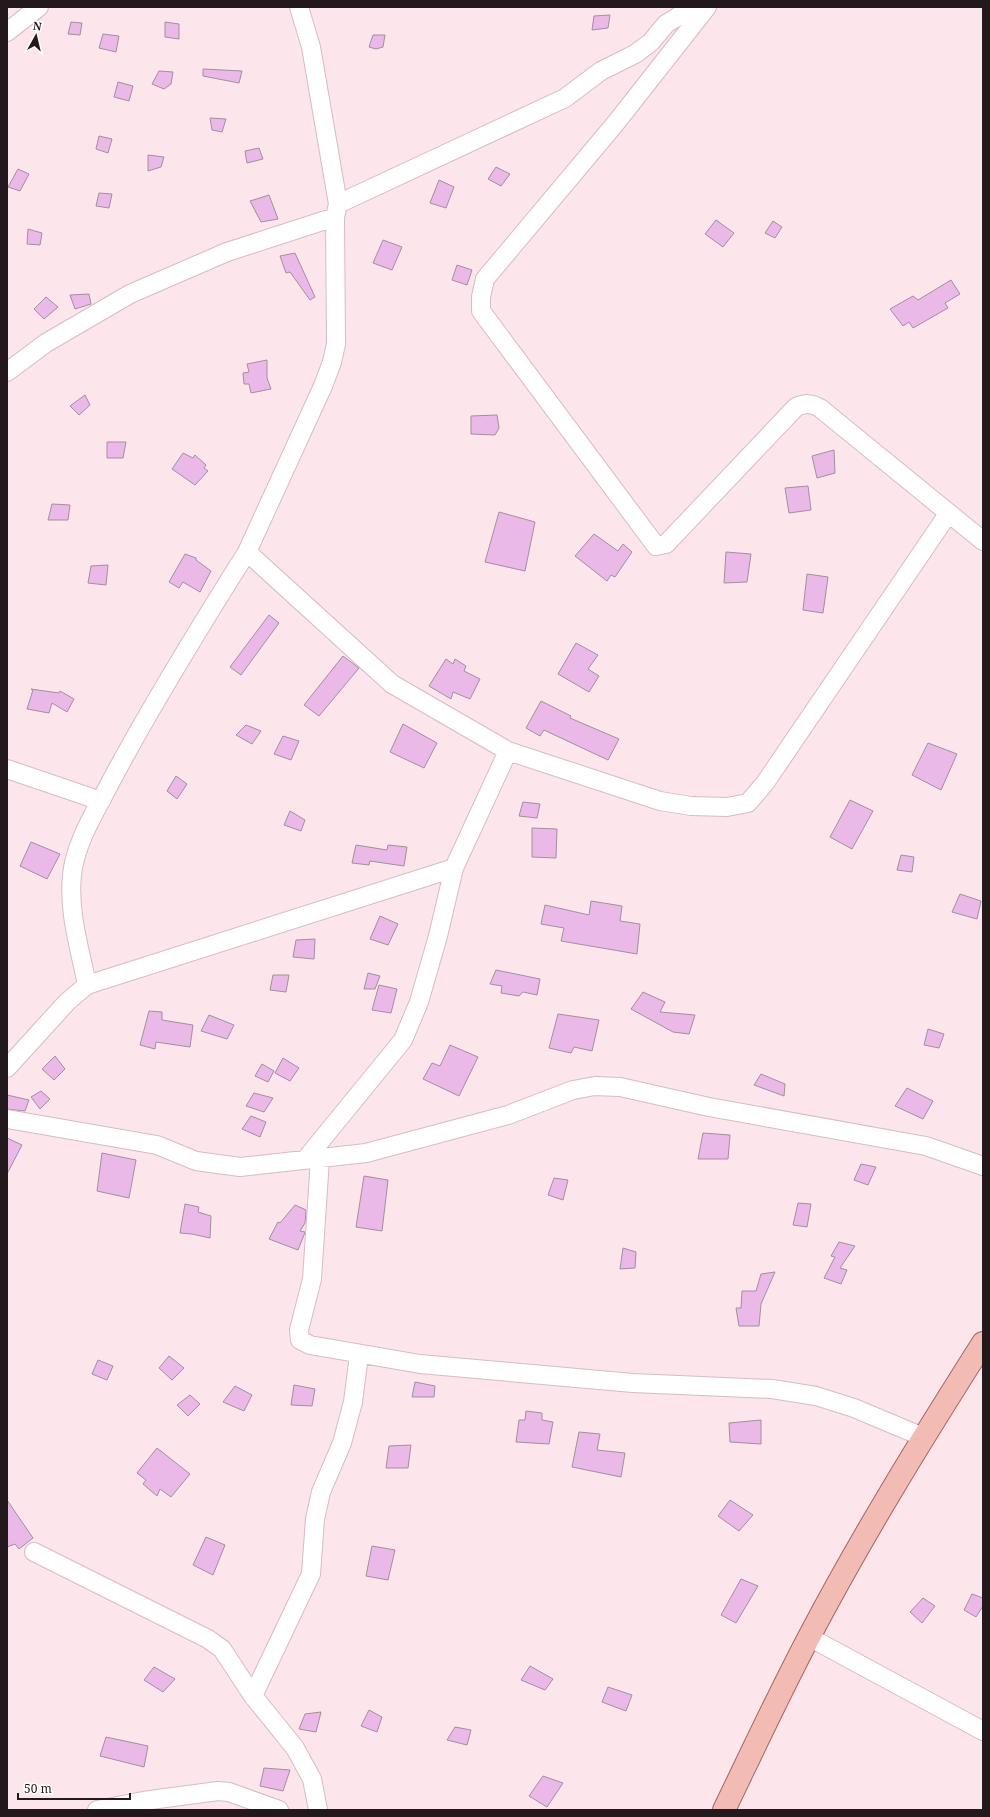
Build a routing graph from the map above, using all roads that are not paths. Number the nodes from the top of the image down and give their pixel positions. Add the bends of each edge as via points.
1 (40, 7) edge
2 (299, 7) edge
3 (693, 7) edge
4 (707, 7) edge
5 (7, 32) edge
6 (337, 211) junction
7 (7, 372) edge
8 (948, 514) junction
9 (983, 541) edge
10 (247, 552) junction
11 (508, 751) junction
12 (7, 769) edge
13 (101, 801) junction
14 (454, 868) junction
15 (87, 985) junction
16 (7, 1068) edge
17 (7, 1119) edge
18 (313, 1159) junction
19 (983, 1166) edge
20 (983, 1343) edge
21 (359, 1355) junction
22 (923, 1437) junction
23 (34, 1552) dead end
24 (809, 1637) junction
25 (253, 1696) junction
26 (983, 1731) edge
27 (97, 1810) edge
28 (280, 1810) edge
29 (318, 1810) edge
30 (724, 1810) edge

1 - 5 street
2 - 6 street via 311,48
3 - 6 street via 666,24 651,42 601,71 565,98
4 - 8 street via 615,124 485,279 481,311 656,546 666,544 796,407 804,404 820,408
6 - 7 street via 227,252 130,294 46,343
6 - 10 street via 336,344 332,362
8 - 9 street
8 - 11 street via 765,783 748,803 713,808 660,801
10 - 11 street via 392,684
10 - 13 street via 169,678
11 - 14 street
12 - 13 street
13 - 15 street via 80,844 72,874 71,903
14 - 15 street
14 - 18 street via 419,1002 403,1040
15 - 16 street via 67,1002
17 - 18 street via 157,1145 196,1160 240,1167
18 - 19 street via 366,1153 508,1116 573,1090 595,1086 620,1087 709,1107 926,1146
18 - 21 street via 312,1279 299,1330 300,1340 310,1345
20 - 22 main road
21 - 22 street via 420,1364 633,1383 772,1389 816,1396 854,1408
21 - 25 street via 353,1402 342,1443 321,1492 315,1519 311,1574
22 - 24 main road
23 - 25 street via 208,1639 222,1649
24 - 26 street
24 - 30 main road
25 - 29 street via 295,1748 312,1779
27 - 28 street via 218,1791 229,1792

